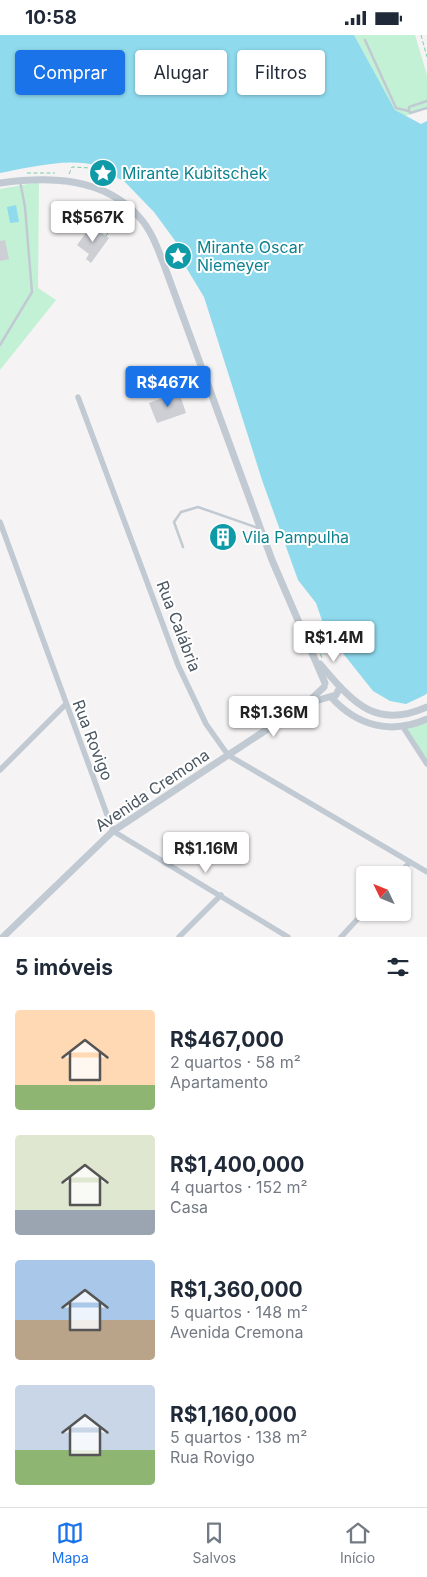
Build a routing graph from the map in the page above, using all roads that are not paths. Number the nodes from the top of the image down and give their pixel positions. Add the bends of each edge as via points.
1 (364, 40) dead end
2 (427, 101) edge
3 (427, 108) edge
4 (409, 111) junction
5 (20, 180) junction
6 (0, 183) edge
7 (0, 345) edge
8 (78, 397) dead end
9 (0, 522) edge
10 (260, 529) junction
11 (183, 547) dead end
12 (317, 660) junction
13 (334, 680) junction
14 (324, 685) junction
15 (340, 687) junction
16 (330, 697) junction
17 (307, 703) junction
18 (65, 705) junction
19 (427, 707) edge
20 (427, 719) edge
21 (403, 727) junction
22 (228, 755) junction
23 (427, 764) edge
24 (0, 770) edge
25 (113, 831) junction
26 (410, 862) junction
27 (406, 866) edge
28 (427, 872) edge
29 (221, 895) junction
30 (356, 921) edge
31 (3, 937) edge
32 (179, 937) edge
33 (288, 937) edge
34 (341, 937) edge

1 - 4 lane via 392,103 401,111
2 - 4 lane via 408,107
3 - 4 lane
5 - 6 street
5 - 7 lane via 32,292
5 - 10 street via 67,180 114,197 140,217 147,227 163,262
8 - 22 street, Rua Calábria via 178,665 206,724
9 - 18 street, Rua Rovigo
10 - 11 lane via 198,507 181,512 175,519
10 - 12 street
12 - 13 street
12 - 14 street
13 - 14 street
13 - 15 street
14 - 16 street
14 - 17 street, Avenida Cremona
15 - 16 street via 338,694
15 - 19 street via 350,699 378,713 392,715
16 - 17 street, Avenida Cremona
16 - 21 street via 354,717 374,726
17 - 22 street, Avenida Cremona
18 - 24 street
18 - 25 street, Rua Rovigo
20 - 21 street
21 - 23 street
22 - 25 street, Avenida Cremona
22 - 26 street, Rua Calábria
25 - 29 street
25 - 31 street, Avenida Cremona
26 - 27 street
26 - 28 street, Rua Calábria
29 - 32 street
29 - 33 street
30 - 34 street

